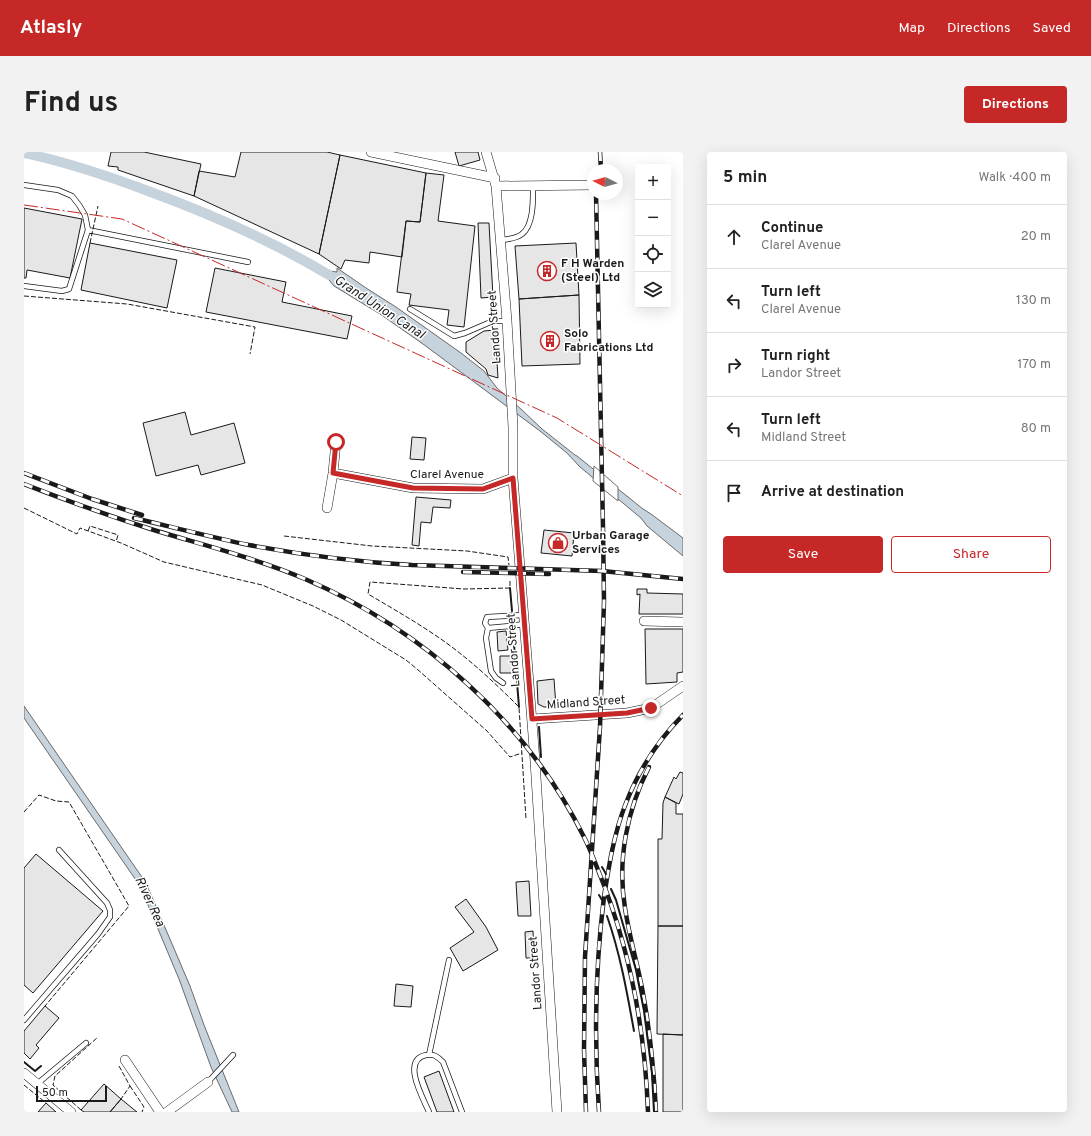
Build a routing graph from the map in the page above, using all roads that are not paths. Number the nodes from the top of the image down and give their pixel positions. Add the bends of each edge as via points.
1 (371, 152) edge
2 (486, 152) edge
3 (496, 182) junction
4 (24, 185) edge
5 (587, 185) edge
6 (533, 186) junction
7 (88, 230) junction
8 (500, 240) junction
9 (248, 262) dead end
10 (24, 286) edge
11 (410, 309) dead end
12 (507, 322) junction
13 (336, 442) dead end
14 (333, 473) junction
15 (513, 478) junction
16 (327, 508) dead end
17 (524, 620) junction
18 (644, 621) dead end
19 (683, 622) edge
20 (488, 628) junction
21 (503, 683) dead end
22 (683, 686) edge
23 (532, 719) junction
24 (59, 850) dead end
25 (449, 960) dead end
26 (24, 1020) edge
27 (86, 1043) dead end
28 (233, 1055) dead end
29 (429, 1055) junction
30 (125, 1060) dead end
31 (24, 1073) edge
32 (208, 1082) joint
33 (37, 1084) junction
34 (70, 1112) edge
35 (160, 1112) edge
36 (167, 1112) edge
37 (428, 1112) edge
38 (462, 1112) edge
39 (557, 1112) edge

1 - 3 street
2 - 3 street, Landor Street
3 - 6 street
3 - 8 street, Landor Street
4 - 7 lane via 58,190 72,196 85,215
5 - 6 street
6 - 8 lane via 529,224 522,234
7 - 9 lane
7 - 10 lane via 69,289 62,291
8 - 12 street, Landor Street
11 - 12 lane via 454,336 493,321
12 - 15 street, Landor Street
13 - 14 street
14 - 15 street, Clarel Avenue via 413,488 483,489
14 - 16 street
15 - 17 street, Landor Street
17 - 20 lane via 510,626
17 - 20 lane via 487,617 485,623
17 - 23 street, Landor Street
18 - 19 street
20 - 21 lane via 486,638 491,671
22 - 23 street, Midland Street via 651,708 627,713
23 - 39 street, Landor Street
24 - 26 lane via 107,903 110,917
25 - 29 lane
27 - 33 lane
28 - 32 lane
29 - 37 lane via 420,1057 413,1069
29 - 38 lane via 439,1057 443,1062
30 - 35 street
31 - 33 street
32 - 36 street
33 - 34 street

